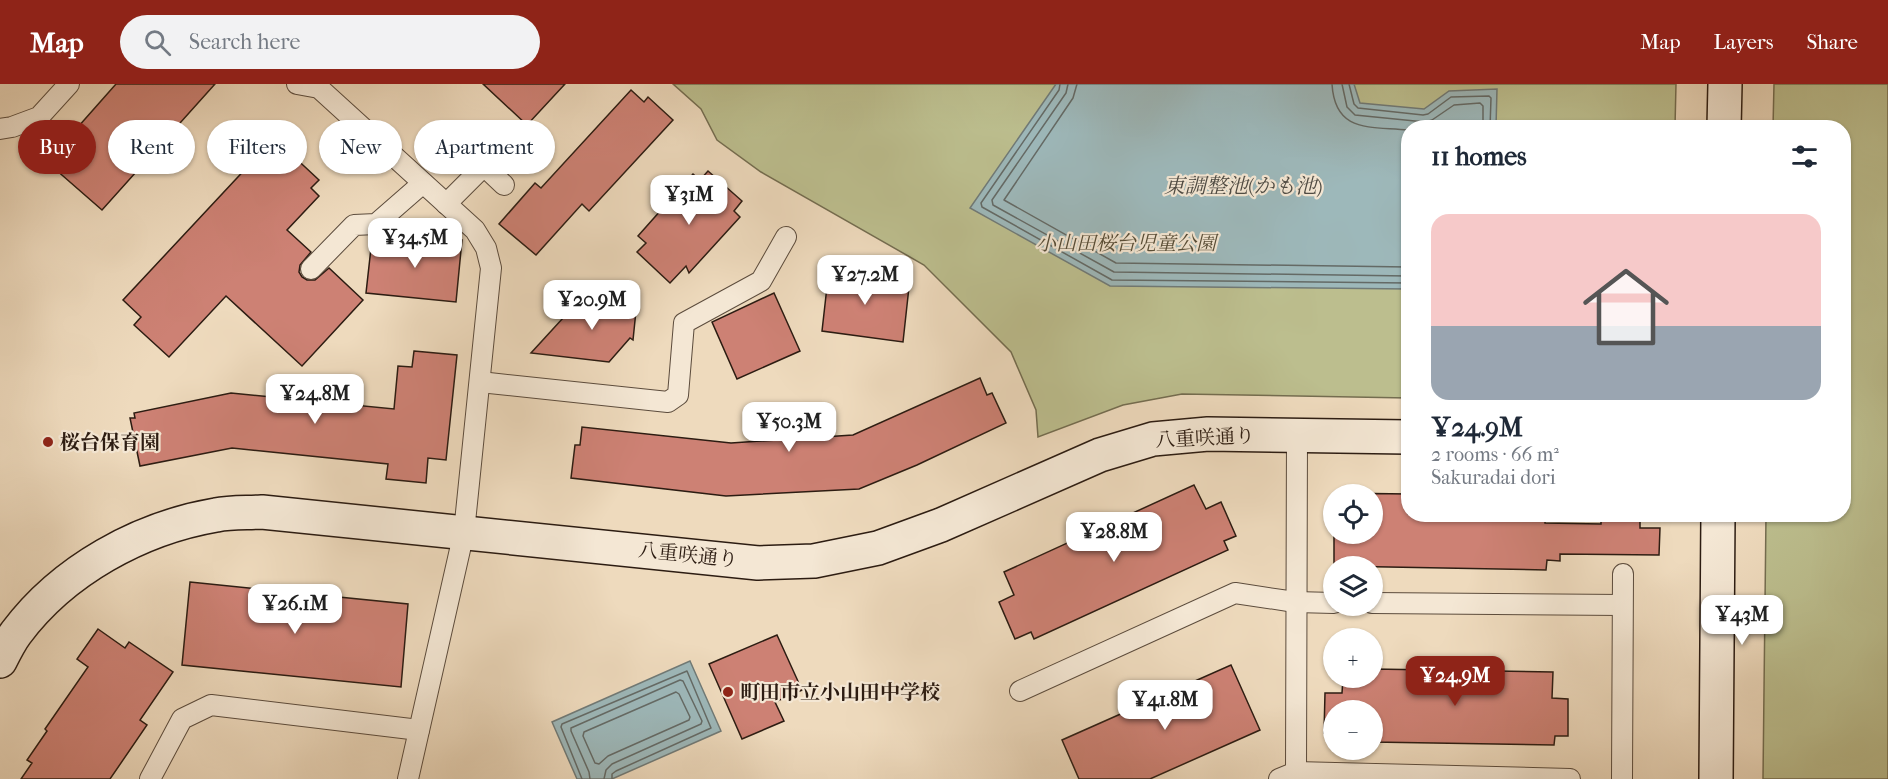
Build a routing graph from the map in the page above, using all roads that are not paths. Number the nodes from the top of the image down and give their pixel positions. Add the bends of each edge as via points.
1 (69, 84) edge
2 (297, 84) edge
3 (1725, 84) edge
4 (1724, 120) edge
5 (0, 129) edge
6 (476, 174) edge
7 (492, 174) edge
8 (423, 183) junction
9 (504, 186) dead end
10 (446, 204) junction
11 (786, 237) dead end
12 (311, 269) dead end
13 (480, 382) junction
14 (1297, 435) junction
15 (1401, 437) edge
16 (1718, 522) edge
17 (464, 532) junction
18 (1623, 574) dead end
19 (1295, 602) junction
20 (1323, 603) edge
21 (1383, 603) edge
22 (1622, 606) junction
23 (0, 661) edge
24 (1020, 691) dead end
25 (419, 730) junction
26 (1287, 775) edge
27 (150, 779) edge
28 (408, 779) edge
29 (1570, 779) edge
30 (1622, 779) edge
31 (1716, 779) edge

1 - 5 lane via 39,117
2 - 8 lane via 319,88
3 - 4 street
6 - 10 lane
7 - 9 lane
8 - 10 lane
8 - 12 lane via 376,224 354,225
10 - 13 lane via 475,230 486,248 491,268
11 - 13 lane via 761,281 684,323 678,395 668,402
13 - 17 lane
14 - 15 street, 八重咲通り
14 - 17 street, 八重咲通り via 1208,434 1135,443 941,525 878,548 814,561 758,563
14 - 19 lane
16 - 31 street
17 - 23 street, 八重咲通り via 262,512 218,514 177,523 120,548 59,588 16,633
17 - 25 lane
18 - 22 lane
19 - 20 lane
19 - 24 lane via 1235,593
19 - 26 lane
21 - 22 lane
22 - 30 lane
25 - 27 lane via 212,705 182,719
25 - 28 lane
26 - 29 lane

